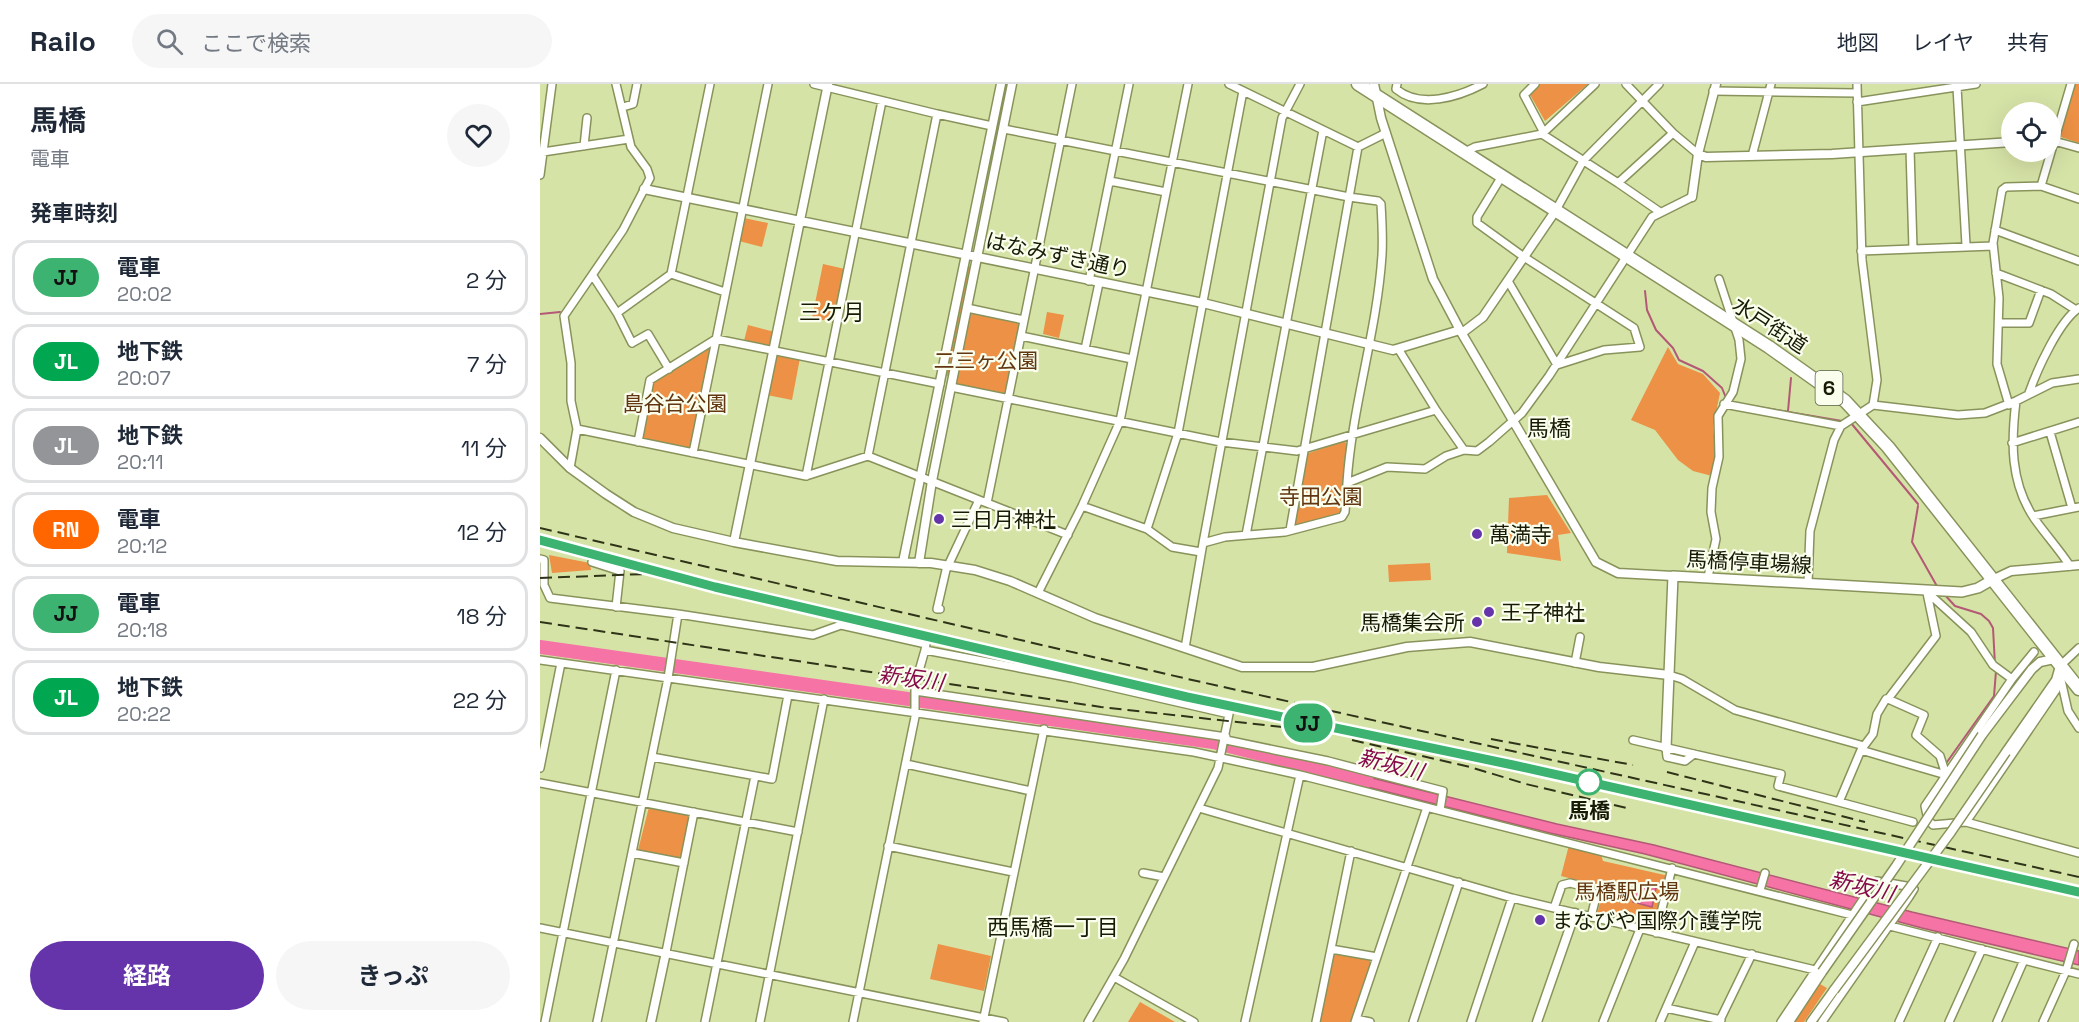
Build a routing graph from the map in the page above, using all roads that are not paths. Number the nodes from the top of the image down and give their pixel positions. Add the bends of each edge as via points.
1 (552, 84) edge
2 (616, 84) edge
3 (637, 84) edge
4 (710, 84) edge
5 (768, 84) edge
6 (814, 84) edge
7 (1001, 84) edge
8 (1012, 84) edge
9 (1072, 84) edge
10 (1129, 84) edge
11 (1188, 84) edge
12 (1229, 84) edge
13 (1300, 84) edge
14 (1358, 84) edge
15 (1397, 84) edge
16 (1483, 84) edge
17 (1535, 84) edge
18 (1595, 84) edge
19 (1626, 84) edge
20 (1659, 84) edge
21 (1857, 84) edge
22 (1976, 84) edge
23 (2071, 84) edge
24 (827, 86) edge
25 (1714, 87) edge
26 (1957, 87) junction
27 (1770, 88) edge
28 (1822, 88) edge
29 (1375, 89) edge
30 (1243, 91) junction
31 (1857, 93) junction
32 (882, 101) junction
33 (1642, 101) junction
34 (1857, 102) junction
35 (623, 107) junction
36 (1286, 111) junction
37 (937, 114) junction
38 (2061, 114) edge
39 (587, 118) dead end
40 (992, 126) junction
41 (1004, 129) junction
42 (1323, 130) junction
43 (1386, 133) junction
44 (1543, 133) junction
45 (1673, 133) junction
46 (629, 139) junction
47 (1060, 141) junction
48 (2001, 143) edge
49 (2061, 143) edge
50 (1960, 145) junction
51 (584, 146) junction
52 (1358, 147) junction
53 (2079, 148) edge
54 (1910, 149) junction
55 (543, 152) junction
56 (1115, 152) junction
57 (1465, 152) junction
58 (1859, 152) junction
59 (1698, 154) junction
60 (1752, 156) junction
61 (1583, 161) junction
62 (2047, 162) edge
63 (1172, 163) junction
64 (1228, 174) junction
65 (540, 175) edge
66 (1502, 176) junction
67 (1110, 181) junction
68 (1270, 182) junction
69 (1618, 183) junction
70 (2041, 186) junction
71 (644, 189) junction
72 (1311, 190) junction
73 (1166, 192) junction
74 (1349, 197) junction
75 (1692, 197) joint
76 (687, 199) junction
77 (2079, 199) edge
78 (742, 210) junction
79 (1557, 210) junction
80 (1660, 212) junction
81 (800, 222) junction
82 (1995, 230) junction
83 (856, 232) junction
84 (910, 244) junction
85 (1966, 245) junction
86 (1994, 246) junction
87 (1913, 249) junction
88 (1861, 251) junction
89 (967, 255) junction
90 (1626, 255) junction
91 (977, 257) junction
92 (1524, 257) junction
93 (2079, 261) edge
94 (1034, 269) junction
95 (1996, 273) junction
96 (671, 274) junction
97 (592, 276) junction
98 (1719, 279) dead end
99 (1508, 280) junction
100 (1089, 281) junction
101 (1099, 283) junction
102 (2041, 290) junction
103 (725, 292) junction
104 (1146, 292) junction
105 (1203, 303) junction
106 (1596, 303) junction
107 (967, 308) junction
108 (2078, 309) edge
109 (617, 313) junction
110 (1245, 313) junction
111 (1024, 320) junction
112 (1999, 322) junction
113 (1286, 323) junction
114 (1733, 324) junction
115 (1323, 332) junction
116 (1461, 332) junction
117 (1021, 336) junction
118 (716, 339) junction
119 (1369, 344) junction
120 (1085, 349) junction
121 (773, 350) junction
122 (1399, 350) junction
123 (1132, 359) junction
124 (830, 361) junction
125 (1557, 365) junction
126 (669, 369) junction
127 (884, 372) junction
128 (2079, 379) edge
129 (940, 384) junction
130 (951, 387) junction
131 (2029, 393) junction
132 (1007, 399) junction
133 (1727, 401) junction
134 (2016, 401) junction
135 (1873, 405) junction
136 (2009, 405) junction
137 (1436, 410) junction
138 (1513, 421) junction
139 (1848, 421) junction
140 (1120, 422) junction
141 (2079, 422) edge
142 (577, 429) junction
143 (2050, 432) junction
144 (1178, 433) junction
145 (1352, 435) junction
146 (540, 438) edge
147 (638, 442) junction
148 (1221, 442) junction
149 (2012, 443) junction
150 (1263, 447) junction
151 (1303, 450) junction
152 (1464, 450) junction
153 (693, 453) junction
154 (868, 456) junction
155 (750, 465) junction
156 (570, 468) junction
157 (806, 476) junction
158 (921, 477) junction
159 (932, 481) junction
160 (1347, 483) junction
161 (983, 502) junction
162 (1082, 506) junction
163 (2076, 508) edge
164 (2033, 516) junction
165 (1147, 529) junction
166 (1290, 530) junction
167 (1068, 535) junction
168 (1246, 535) junction
169 (734, 542) junction
170 (1203, 543) junction
171 (1202, 552) junction
172 (540, 559) edge
173 (592, 562) dead end
174 (903, 562) junction
175 (918, 563) junction
176 (948, 565) junction
177 (2077, 567) edge
178 (1673, 576) junction
179 (1708, 577) junction
180 (1992, 580) junction
181 (1808, 583) junction
182 (1926, 591) junction
183 (1038, 593) junction
184 (616, 607) junction
185 (940, 609) dead end
186 (678, 614) junction
187 (1580, 637) dead end
188 (1185, 648) junction
189 (2079, 648) edge
190 (925, 650) junction
191 (2034, 652) dead end
192 (540, 660) edge
193 (2057, 662) junction
194 (561, 663) junction
195 (1575, 663) junction
196 (616, 670) junction
197 (1669, 675) junction
198 (668, 678) junction
199 (2012, 679) junction
200 (2079, 689) edge
201 (915, 691) junction
202 (788, 695) junction
203 (824, 699) junction
204 (1886, 699) dead end
205 (915, 711) junction
206 (2079, 728) edge
207 (1044, 729) junction
208 (1226, 738) junction
209 (1633, 740) dead end
210 (1665, 748) junction
211 (1862, 748) junction
212 (1223, 756) junction
213 (652, 757) junction
214 (906, 764) junction
215 (540, 768) edge
216 (1300, 775) junction
217 (1946, 775) junction
218 (755, 776) junction
219 (540, 783) edge
220 (1031, 790) junction
221 (591, 793) junction
222 (643, 802) junction
223 (1839, 802) junction
224 (1427, 807) junction
225 (1198, 808) junction
226 (1440, 810) junction
227 (694, 812) junction
228 (746, 822) junction
229 (1913, 822) dead end
230 (1966, 822) junction
231 (798, 831) junction
232 (1287, 834) junction
233 (888, 846) junction
234 (1351, 851) junction
235 (632, 853) junction
236 (2079, 853) edge
237 (684, 863) junction
238 (1407, 868) junction
239 (1672, 868) junction
240 (1013, 872) junction
241 (1143, 873) dead end
242 (1766, 873) dead end
243 (1164, 877) junction
244 (1460, 882) junction
245 (1760, 890) junction
246 (1512, 898) junction
247 (1554, 908) junction
248 (1575, 913) junction
249 (1852, 915) junction
250 (1591, 917) junction
251 (1890, 926) junction
252 (540, 928) edge
253 (1640, 929) junction
254 (563, 933) junction
255 (1656, 933) junction
256 (1938, 937) junction
257 (1695, 942) junction
258 (613, 943) junction
259 (2074, 944) dead end
260 (1331, 949) junction
261 (1982, 949) junction
262 (666, 952) junction
263 (1752, 954) junction
264 (1377, 957) junction
265 (2024, 960) junction
266 (717, 962) junction
267 (1819, 971) junction
268 (2066, 971) junction
269 (770, 973) junction
270 (2079, 974) edge
271 (1114, 977) junction
272 (859, 992) junction
273 (1666, 1008) junction
274 (983, 1020) edge
275 (1355, 1020) edge
276 (1720, 1021) edge
277 (545, 1022) edge
278 (597, 1022) edge
279 (651, 1022) edge
280 (705, 1022) edge
281 (760, 1022) edge
282 (853, 1022) edge
283 (1004, 1022) edge
284 (1088, 1022) edge
285 (1194, 1022) edge
286 (1245, 1022) edge
287 (1316, 1022) edge
288 (1370, 1022) edge
289 (1413, 1022) edge
290 (1471, 1022) edge
291 (1537, 1022) edge
292 (1603, 1022) edge
293 (1660, 1022) edge
294 (1781, 1022) edge
295 (1789, 1022) edge
296 (1811, 1022) edge
297 (1822, 1022) edge
298 (1899, 1022) edge
299 (1950, 1022) edge
300 (1997, 1022) edge
301 (2043, 1022) edge

1 - 55 street
2 - 35 street
3 - 35 street via 633,104
4 - 76 street
5 - 78 street
6 - 24 street
7 - 40 street
8 - 41 street
9 - 47 street
10 - 56 street
11 - 63 street
12 - 30 street
13 - 36 street
14 - 29 highway, 水戸街道 / 6
15 - 16 street via 1396,89 1410,99 1451,97
17 - 44 street via 1524,95
18 - 44 street
19 - 33 street
20 - 33 street
21 - 31 street
22 - 26 street
23 - 38 street
24 - 32 street
24 - 81 street
25 - 27 street
25 - 59 street
26 - 34 street
26 - 50 street
27 - 28 street
27 - 60 street
28 - 31 street
29 - 43 street
29 - 57 highway, 水戸街道 / 6
30 - 36 street
30 - 64 street
31 - 34 street
32 - 37 street
32 - 83 street
33 - 45 street
33 - 61 street
34 - 58 street
35 - 46 street
36 - 42 street
36 - 68 street
37 - 40 street
37 - 84 street
39 - 51 street
40 - 41 street
40 - 41 street
40 - 89 street
41 - 47 street
41 - 91 street
42 - 52 street
42 - 72 street
43 - 52 street
43 - 116 street via 1428,265
44 - 57 street
44 - 61 street
45 - 59 street
45 - 69 street
46 - 51 street
46 - 71 street via 649,173
47 - 56 street
47 - 94 street
48 - 50 street
49 - 53 street
50 - 54 street
50 - 85 street
51 - 55 street
52 - 74 street
54 - 58 street
54 - 87 street
55 - 65 street
56 - 63 street
56 - 67 street
57 - 66 highway, 水戸街道 / 6
58 - 60 street
58 - 88 street
59 - 60 street
59 - 75 street
61 - 69 street
61 - 79 street
62 - 70 street
63 - 64 street
63 - 73 street
64 - 68 street
64 - 105 street
66 - 79 highway, 水戸街道 / 6
66 - 92 street via 1476,223
67 - 73 street
67 - 100 street
68 - 72 street
68 - 110 street
69 - 80 street
70 - 77 street
70 - 82 street via 2002,190
71 - 76 street, はなみずき通り
71 - 97 street via 623,230
72 - 74 street
72 - 113 street
73 - 104 street
74 - 115 street
74 - 119 street via 1381,204 1382,256
75 - 80 street
76 - 78 street, はなみずき通り
76 - 96 street
78 - 81 street, はなみずき通り
78 - 103 street
79 - 90 highway, 水戸街道 / 6
79 - 92 street
80 - 90 street
81 - 83 street, はなみずき通り
81 - 121 street
82 - 86 street
82 - 93 street
83 - 84 street, はなみずき通り
83 - 124 street
84 - 89 street, はなみずき通り
84 - 127 street
85 - 86 street
85 - 87 street
86 - 95 street
87 - 88 street
88 - 135 street via 1877,380
89 - 91 street, はなみずき通り
89 - 129 street
90 - 106 street
90 - 114 highway, 水戸街道 / 6
91 - 94 street, はなみずき通り
91 - 107 street
92 - 99 street
92 - 106 street
94 - 100 street, はなみずき通り
94 - 111 street
95 - 102 street
95 - 112 street
96 - 103 street
96 - 109 street
97 - 109 street
97 - 142 street via 564,316
98 - 114 street
99 - 116 street via 1483,317
99 - 125 street
100 - 101 street, はなみずき通り
101 - 104 street, はなみずき通り
101 - 120 street
102 - 108 street
102 - 112 street via 2029,323
103 - 118 street
104 - 105 street, はなみずき通り
104 - 123 street
105 - 110 street, はなみずき通り
105 - 144 street
106 - 125 street
106 - 125 street via 1634,328 1640,347 1604,350
107 - 111 street
107 - 130 street
108 - 131 street via 2045,357
109 - 126 street via 632,343 648,334
110 - 113 street, はなみずき通り
110 - 148 street
111 - 117 street
112 - 136 street via 1997,364
113 - 115 street, はなみずき通り
113 - 150 street
114 - 133 street via 1741,359
114 - 139 highway, 水戸街道 / 6 via 1818,379
115 - 119 street, はなみずき通り
115 - 151 street
116 - 122 street, はなみずき通り
116 - 138 street
117 - 120 street
117 - 132 street
118 - 121 street
118 - 126 street
118 - 153 street
119 - 122 street, はなみずき通り
119 - 145 street
120 - 123 street
121 - 124 street
121 - 155 street
122 - 137 street
123 - 140 street
124 - 127 street
124 - 157 street
125 - 138 street
126 - 147 street via 650,380
127 - 129 street
127 - 154 street
128 - 131 street via 2060,380
129 - 158 street
130 - 132 street
130 - 159 street
131 - 134 street
132 - 140 street
132 - 161 street
133 - 139 street
133 - 179 street via 1718,416 1719,457 1712,488 1711,520 1716,539
134 - 136 street
134 - 149 street
135 - 136 street via 1971,415
135 - 139 street
137 - 145 street
137 - 152 street
138 - 152 street via 1476,451
138 - 178 street via 1596,562 1618,573
139 - 180 highway, 水戸街道 / 6
139 - 181 street via 1834,440 1810,531
140 - 144 street
140 - 162 street
141 - 143 street
142 - 147 street
142 - 156 street
143 - 149 street
143 - 163 street
144 - 148 street
144 - 165 street
145 - 151 street
145 - 160 street
146 - 156 street
147 - 153 street
148 - 150 street
148 - 170 street
149 - 164 street via 2018,480
150 - 151 street
150 - 168 street
151 - 166 street
152 - 160 street via 1425,469 1387,466
153 - 155 street
154 - 157 street
154 - 158 street
155 - 157 street
155 - 169 street
156 - 169 street via 618,502 649,518 684,531
158 - 159 street
158 - 174 street
159 - 161 street
159 - 175 street
160 - 166 street via 1344,515
161 - 167 street
161 - 176 street
162 - 165 street
162 - 167 street
163 - 164 street
164 - 177 street
165 - 171 street via 1172,547
166 - 168 street
167 - 183 street
168 - 170 street
169 - 174 street via 837,561
170 - 171 street
171 - 188 street
172 - 184 street via 544,560 544,585 550,598
173 - 184 street via 620,571
174 - 175 street
175 - 176 street
176 - 183 street via 989,574
176 - 185 street
177 - 180 street via 2011,571
178 - 179 main road, 馬橋停車場線
178 - 197 main road, 馬橋停車場線
179 - 181 main road, 馬橋停車場線
180 - 182 main road, 馬橋停車場線 via 1971,591
180 - 193 highway, 水戸街道 / 6
181 - 182 main road, 馬橋停車場線
182 - 199 street via 1971,632 1996,668
182 - 217 street via 1936,636 1888,699 1924,715 1916,735 1940,756
183 - 188 street via 1088,615
184 - 186 street
186 - 190 street via 813,635 841,625 926,644
186 - 198 street
187 - 195 street
188 - 195 street via 1242,668 1256,669 1313,667 1407,647 1459,642
189 - 193 street
190 - 201 street
190 - 208 street via 1229,714
191 - 199 street
192 - 194 street
193 - 200 highway, 水戸街道 / 6
193 - 206 street via 2068,711
193 - 230 street via 2056,690
193 - 267 street, bridge via 2040,662 2032,669
193 - 296 street, bridge via 2056,680 1951,832
194 - 196 street
194 - 215 street
195 - 197 street
196 - 198 street
196 - 221 street
197 - 210 main road, 馬橋停車場線
197 - 211 street via 1748,714
198 - 202 street
198 - 213 street
199 - 217 street
201 - 205 street
201 - 208 street
202 - 203 street
202 - 218 street via 772,779
203 - 205 street
203 - 231 street
204 - 211 street via 1877,714 1873,734
205 - 207 street
205 - 214 street
207 - 212 street
207 - 220 street
208 - 212 street
208 - 226 street via 1443,791
209 - 210 street
210 - 223 street via 1781,774 1778,786
211 - 217 street
211 - 223 street
212 - 216 street
212 - 225 street
213 - 218 street
213 - 222 street
214 - 220 street
214 - 233 street
216 - 224 street
216 - 232 street
217 - 230 street via 1924,806 1928,820 1936,825
218 - 228 street
219 - 221 street
220 - 240 street
221 - 222 street
221 - 254 street
222 - 227 street
222 - 235 street
223 - 229 street
224 - 226 street
224 - 238 street
225 - 232 street
225 - 243 street
226 - 239 street
227 - 228 street
227 - 237 street
228 - 231 street
228 - 266 street
230 - 236 street
231 - 269 street
232 - 234 street
232 - 286 street
233 - 240 street
233 - 272 street
234 - 238 street
234 - 260 street
235 - 237 street
235 - 258 street
237 - 262 street
238 - 244 street
238 - 264 street
239 - 245 street
239 - 255 street
240 - 274 street
241 - 243 street
242 - 245 street
243 - 271 street
244 - 246 street
244 - 289 street
245 - 249 street
246 - 247 street
246 - 290 street
247 - 248 street
247 - 250 street via 1562,885 1570,883 1590,888 1596,897
248 - 250 street
248 - 291 street
249 - 251 street via 1877,881 1912,887
249 - 267 street
250 - 253 street
251 - 256 street
251 - 297 street
252 - 254 street
253 - 255 street
253 - 292 street
254 - 258 street
254 - 277 street
255 - 257 street
256 - 261 street
256 - 298 street
257 - 263 street
257 - 273 street
258 - 262 street
258 - 278 street
259 - 268 street
260 - 264 street
260 - 287 street
261 - 265 street
261 - 299 street
262 - 266 street
262 - 279 street
263 - 267 street
263 - 276 street
264 - 275 street
265 - 268 street
265 - 300 street
266 - 269 street
266 - 280 street
267 - 294 street
267 - 295 street
268 - 270 street
268 - 301 street
269 - 272 street
269 - 281 street
271 - 284 street
271 - 285 street
272 - 274 street
272 - 282 street
273 - 276 street
273 - 293 street
274 - 283 street
275 - 288 street

